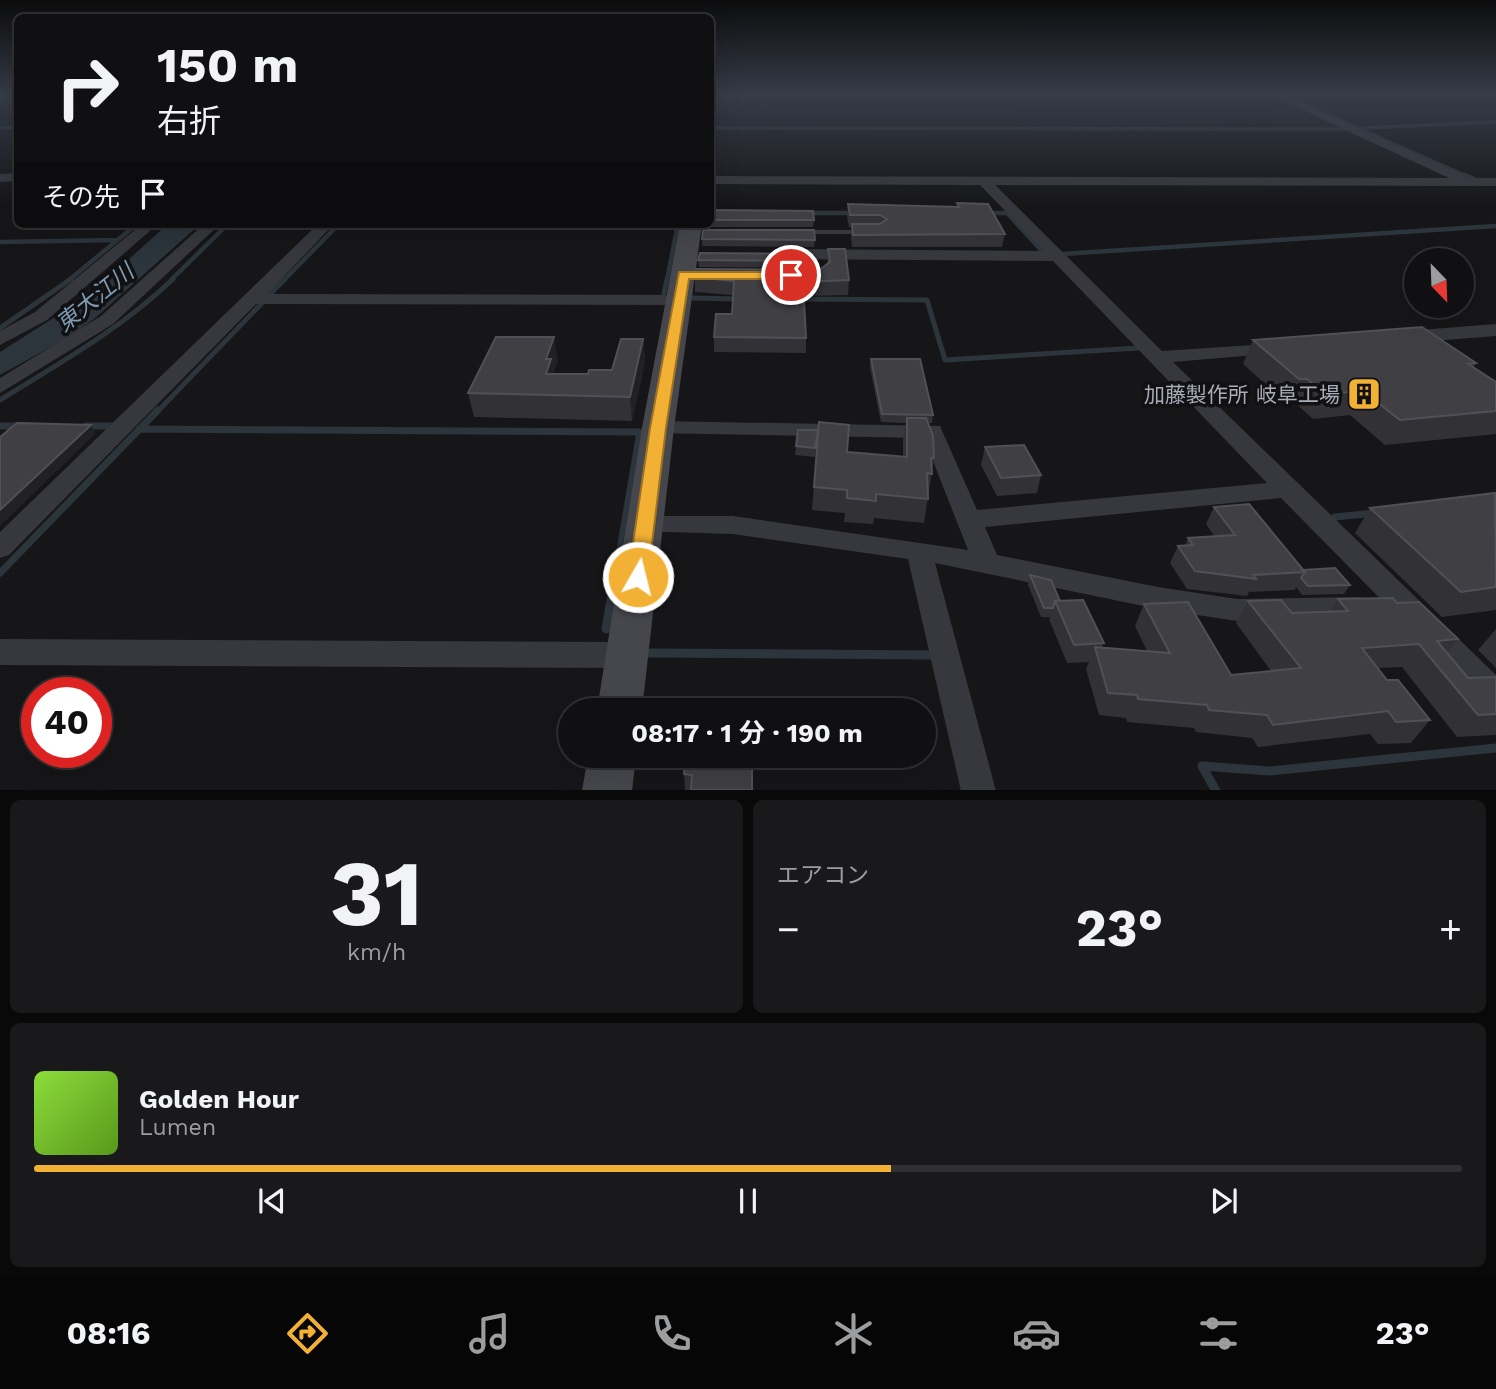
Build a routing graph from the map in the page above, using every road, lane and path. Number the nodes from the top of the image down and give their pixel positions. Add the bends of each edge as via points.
1 (1358, 132) edge
2 (714, 180) edge
3 (983, 180) junction
4 (1496, 182) edge
5 (1473, 183) junction
6 (1496, 193) edge
7 (146, 228) edge
8 (209, 228) edge
9 (323, 228) edge
10 (784, 232) edge
11 (879, 232) edge
12 (764, 254) edge
13 (815, 255) junction
14 (691, 256) edge
15 (1057, 256) junction
16 (818, 276) edge
17 (249, 299) junction
18 (1496, 330) edge
19 (1388, 338) edge
20 (0, 339) edge
21 (1293, 346) edge
22 (1157, 357) junction
23 (0, 387) edge
24 (658, 428) junction
25 (1287, 489) junction
26 (969, 520) junction
27 (645, 525) junction
28 (0, 548) edge
29 (919, 551) junction
30 (987, 564) junction
31 (1407, 607) junction
32 (0, 652) edge
33 (627, 655) junction
34 (1496, 695) edge
35 (621, 698) edge
36 (610, 768) edge
37 (607, 790) edge
38 (979, 790) edge

1 - 5 street
2 - 3 street
3 - 5 street
3 - 15 street
4 - 5 street
5 - 6 street
7 - 20 street via 41,316
8 - 23 street via 107,320
9 - 17 street
10 - 11 lane
12 - 13 street
13 - 15 street
13 - 16 street
14 - 17 street
14 - 24 street
15 - 22 street
17 - 28 street
18 - 19 street
21 - 22 street
22 - 25 street
24 - 26 street via 932,430
24 - 27 street
25 - 26 street
25 - 31 street
26 - 30 street
27 - 29 street via 733,525
27 - 33 street
29 - 30 street
29 - 38 street
30 - 31 street via 1237,610
31 - 34 street
32 - 33 street
33 - 35 street
36 - 37 street

